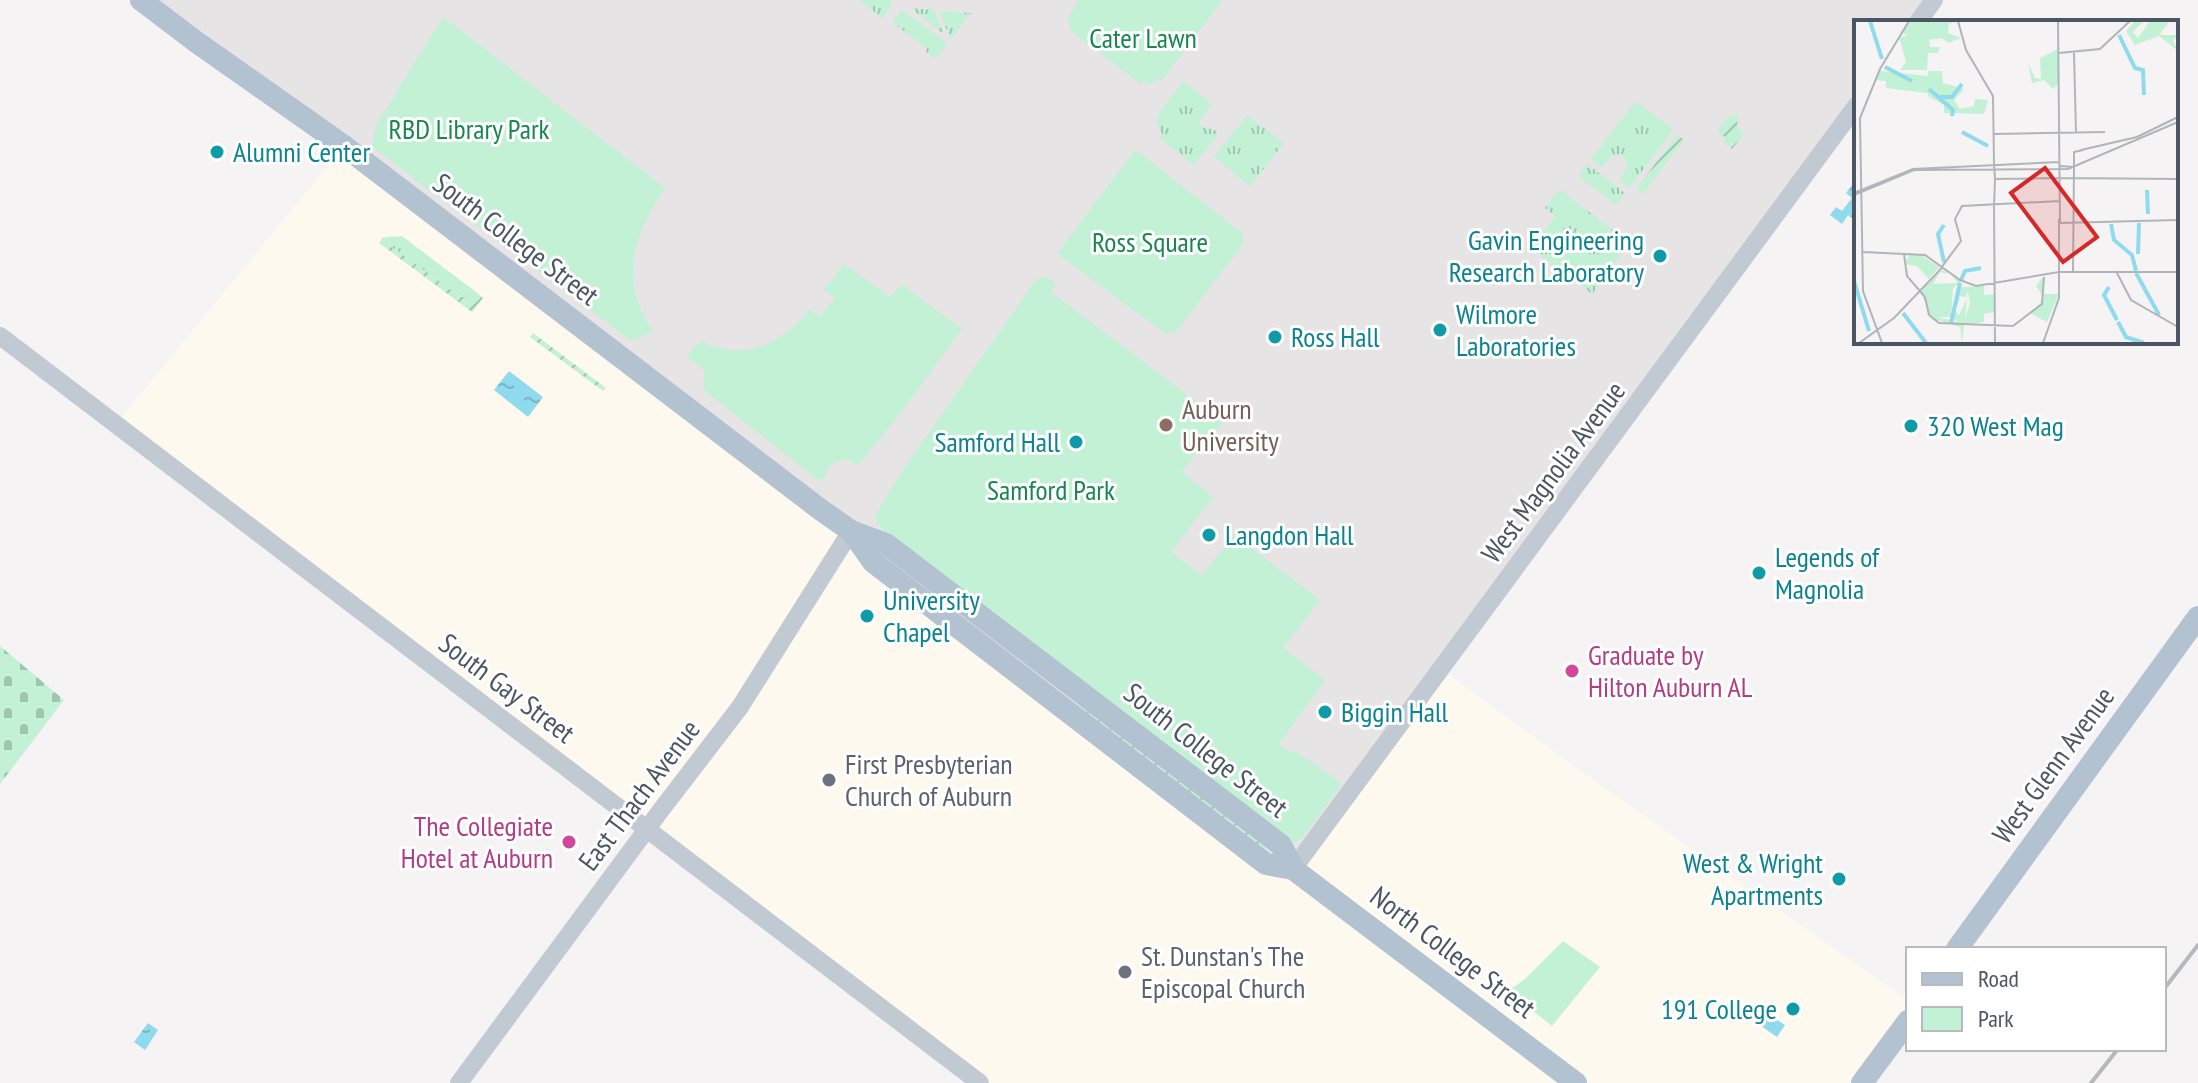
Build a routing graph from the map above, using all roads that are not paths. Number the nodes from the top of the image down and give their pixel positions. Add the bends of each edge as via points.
1 (141, 0) edge
2 (1934, 0) edge
3 (1919, 20) edge
4 (1854, 109) edge
5 (0, 336) edge
6 (851, 531) junction
7 (2198, 617) edge
8 (647, 829) junction
9 (1293, 869) junction
10 (1958, 947) edge
11 (1906, 1024) edge
12 (459, 1083) edge
13 (980, 1083) edge
14 (1576, 1083) edge
15 (1862, 1083) edge

1 - 6 main road, South College Street via 344,146
2 - 3 street
4 - 9 street, West Magnolia Avenue
5 - 8 street, South Gay Street
6 - 8 street, East Thach Avenue via 740,707
6 - 9 main road, South College Street via 886,544 1086,695 1281,845
7 - 10 main road, West Glenn Avenue
8 - 12 street, East Thach Avenue
8 - 13 street, South Gay Street
9 - 14 main road, North College Street
11 - 15 main road

